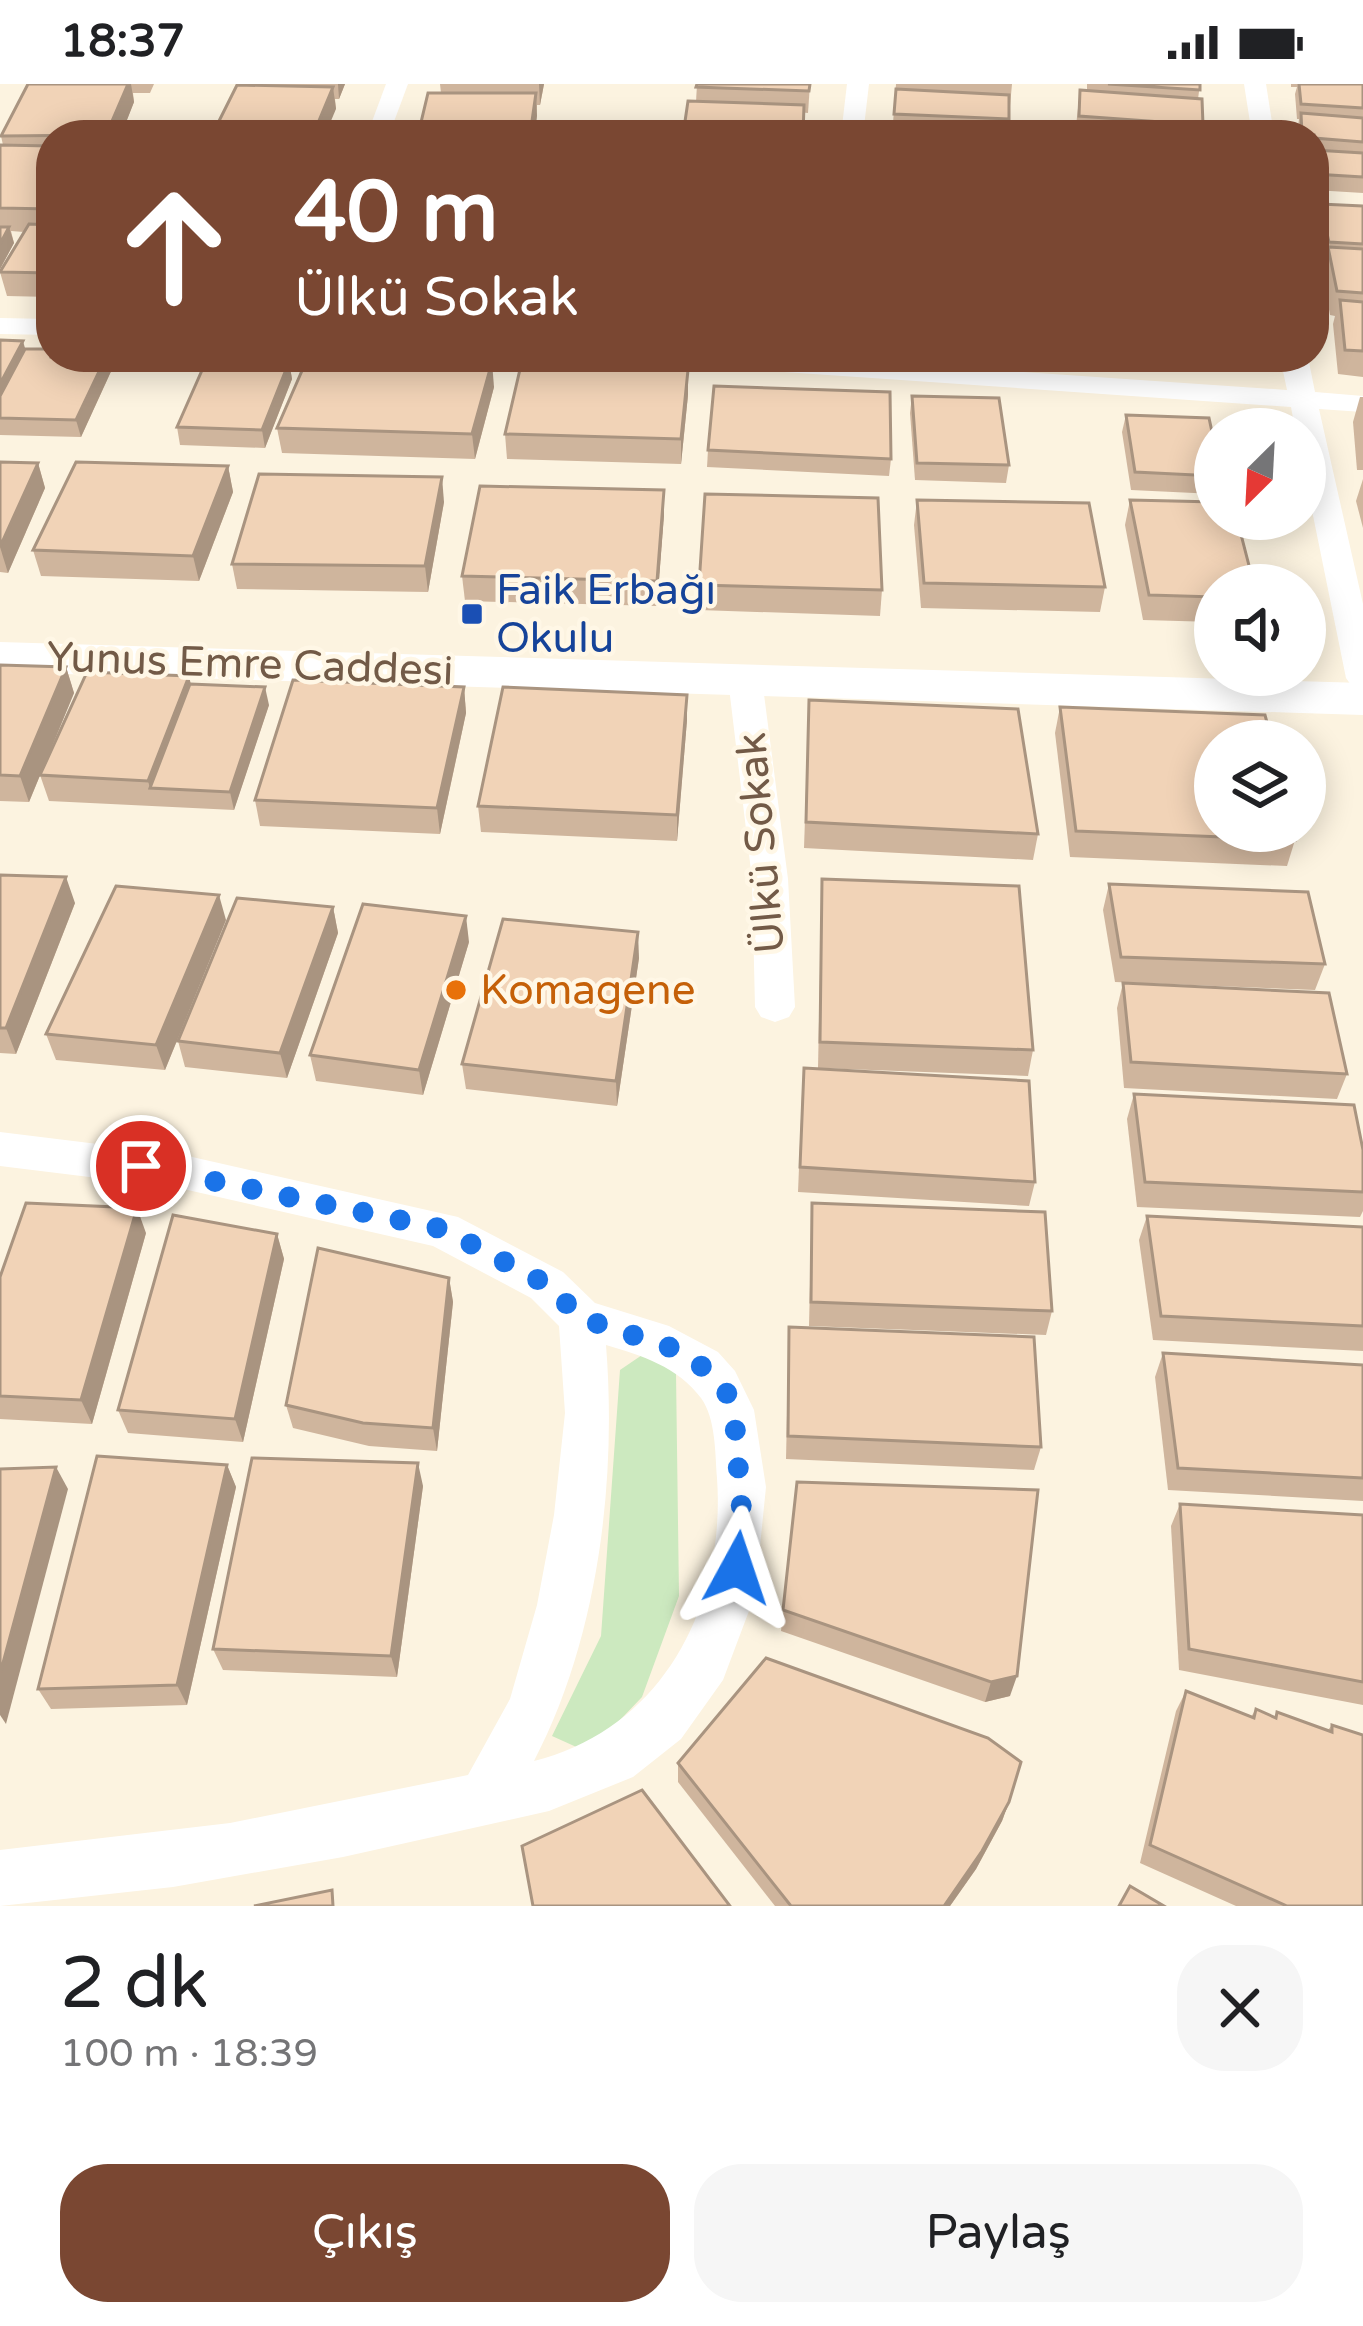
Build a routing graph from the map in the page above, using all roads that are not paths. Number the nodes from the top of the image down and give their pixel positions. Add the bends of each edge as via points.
1 (397, 84) edge
2 (858, 84) edge
3 (1255, 84) edge
4 (384, 120) edge
5 (854, 120) edge
6 (1261, 120) edge
7 (1329, 211) edge
8 (1363, 214) edge
9 (0, 326) edge
10 (36, 327) edge
11 (958, 372) edge
12 (1296, 372) edge
13 (1299, 397) junction
14 (1363, 404) edge
15 (0, 657) edge
16 (1363, 678) edge
17 (746, 679) junction
18 (1363, 699) edge
19 (775, 1007) dead end
20 (0, 1149) edge
21 (581, 1318) junction
22 (485, 1798) junction
23 (0, 1878) edge

1 - 4 street
2 - 5 street
3 - 6 street
7 - 8 street
9 - 10 street
11 - 13 street
12 - 13 street
13 - 14 street
13 - 16 street
15 - 17 main road, Yunus Emre Caddesi
17 - 18 main road, Yunus Emre Caddesi
17 - 19 street, Ülkü Sokak via 770,879
20 - 21 street via 179,1171 443,1229 548,1285
21 - 22 street via 588,1413 562,1606 533,1709
21 - 22 street via 678,1350 726,1390 741,1463 737,1568 719,1632 673,1710 590,1772
22 - 23 street via 308,1840 121,1870

